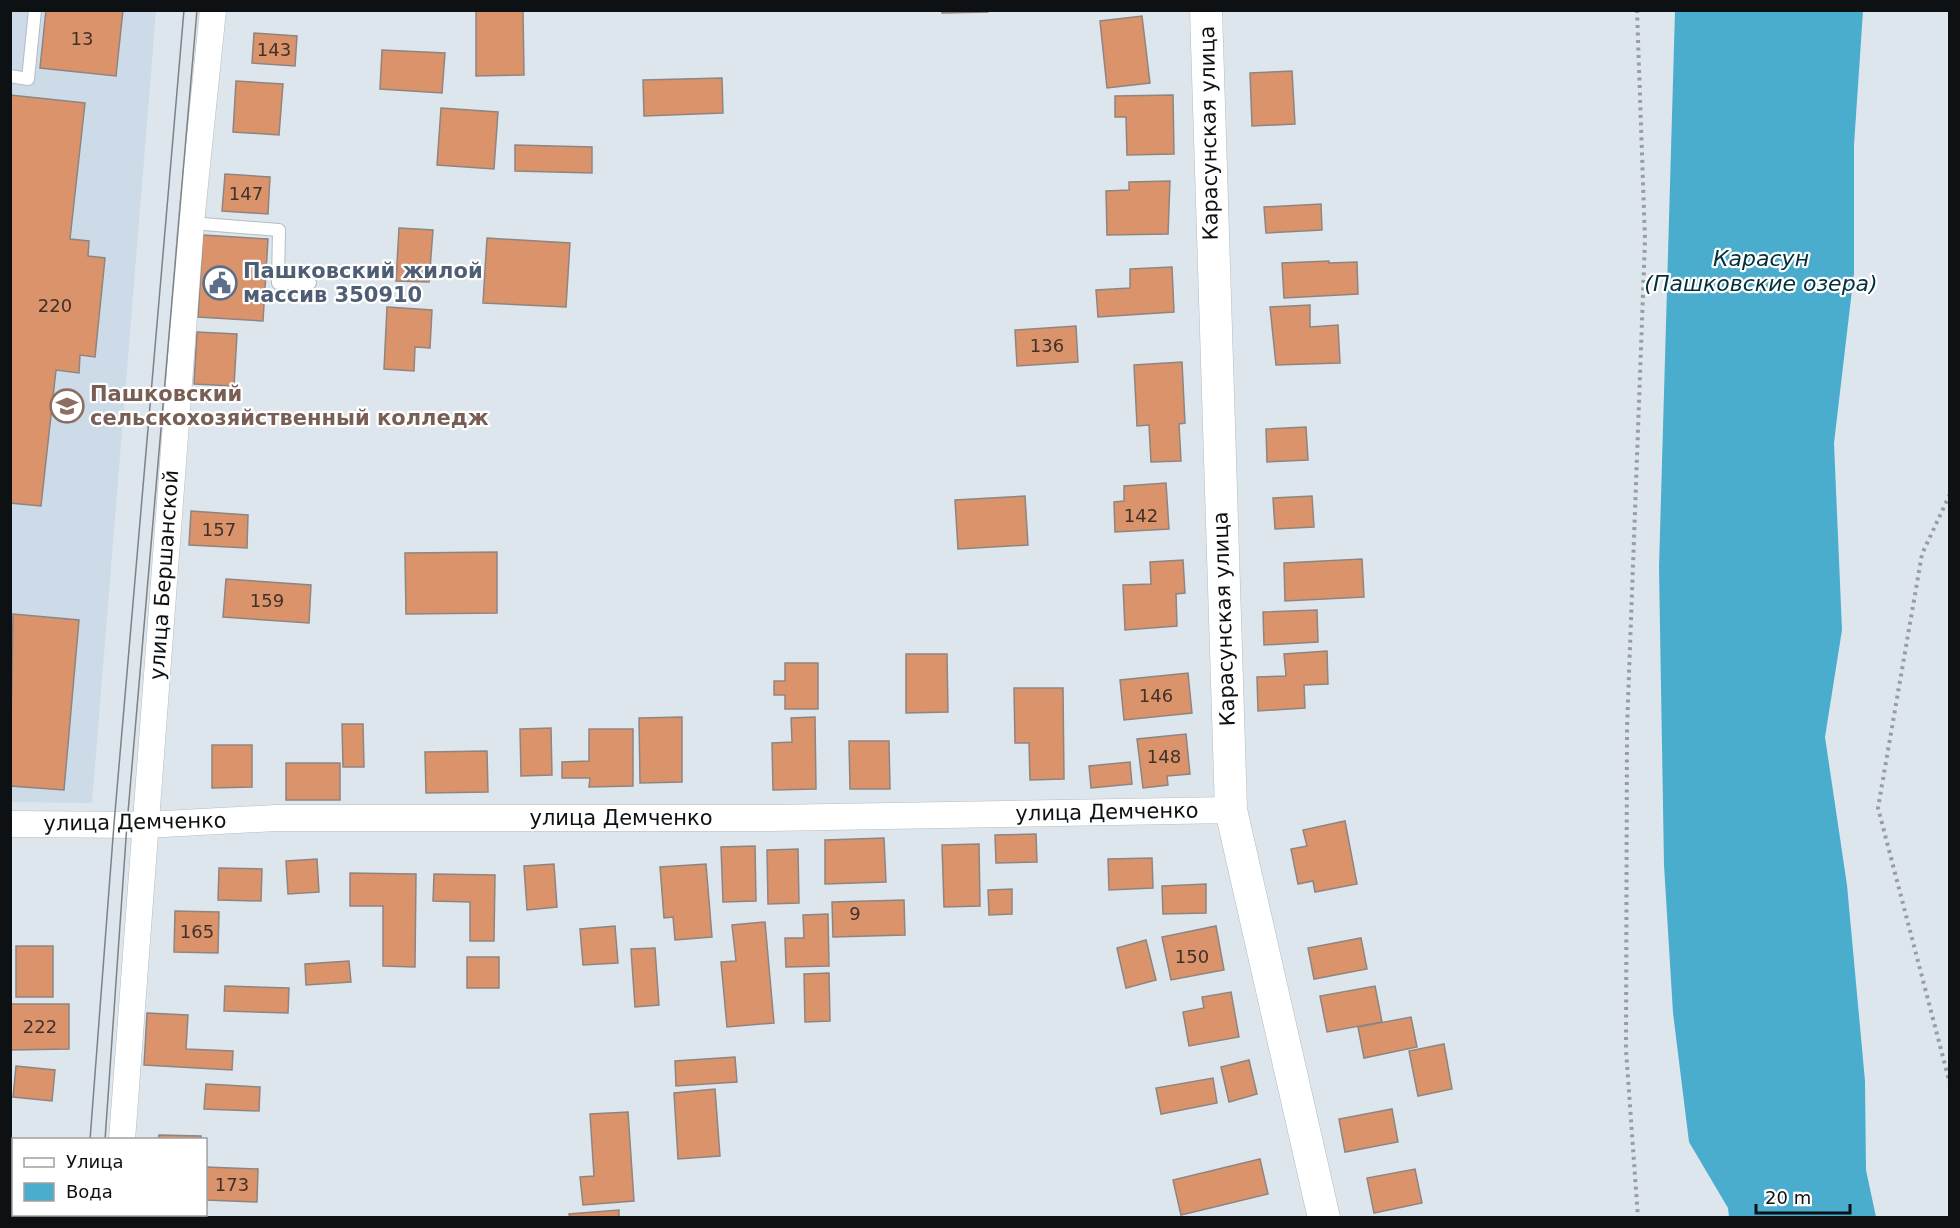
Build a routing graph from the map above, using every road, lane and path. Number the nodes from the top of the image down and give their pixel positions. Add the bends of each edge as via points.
1 (34, 10) edge
2 (213, 10) edge
3 (1206, 10) edge
4 (1637, 10) edge
5 (10, 76) edge
6 (190, 223) junction
7 (310, 283) dead end
8 (1950, 494) edge
9 (1231, 810) junction
10 (10, 824) edge
11 (145, 825) junction
12 (1950, 1084) edge
13 (122, 1138) edge
14 (1324, 1218) edge
15 (1638, 1218) edge

1 - 5 lane via 28,79
2 - 6 street, улица Бершанской
3 - 9 street, Карасунская улица
4 - 15 path via 1645,240 1628,728 1626,1050
6 - 7 lane via 279,230 278,283
6 - 11 street, улица Бершанской
8 - 12 path via 1922,554 1878,807
9 - 11 street, улица Демченко via 772,818 276,818
9 - 14 street, Карасунская улица
10 - 11 street, улица Демченко
11 - 13 street, улица Бершанской

